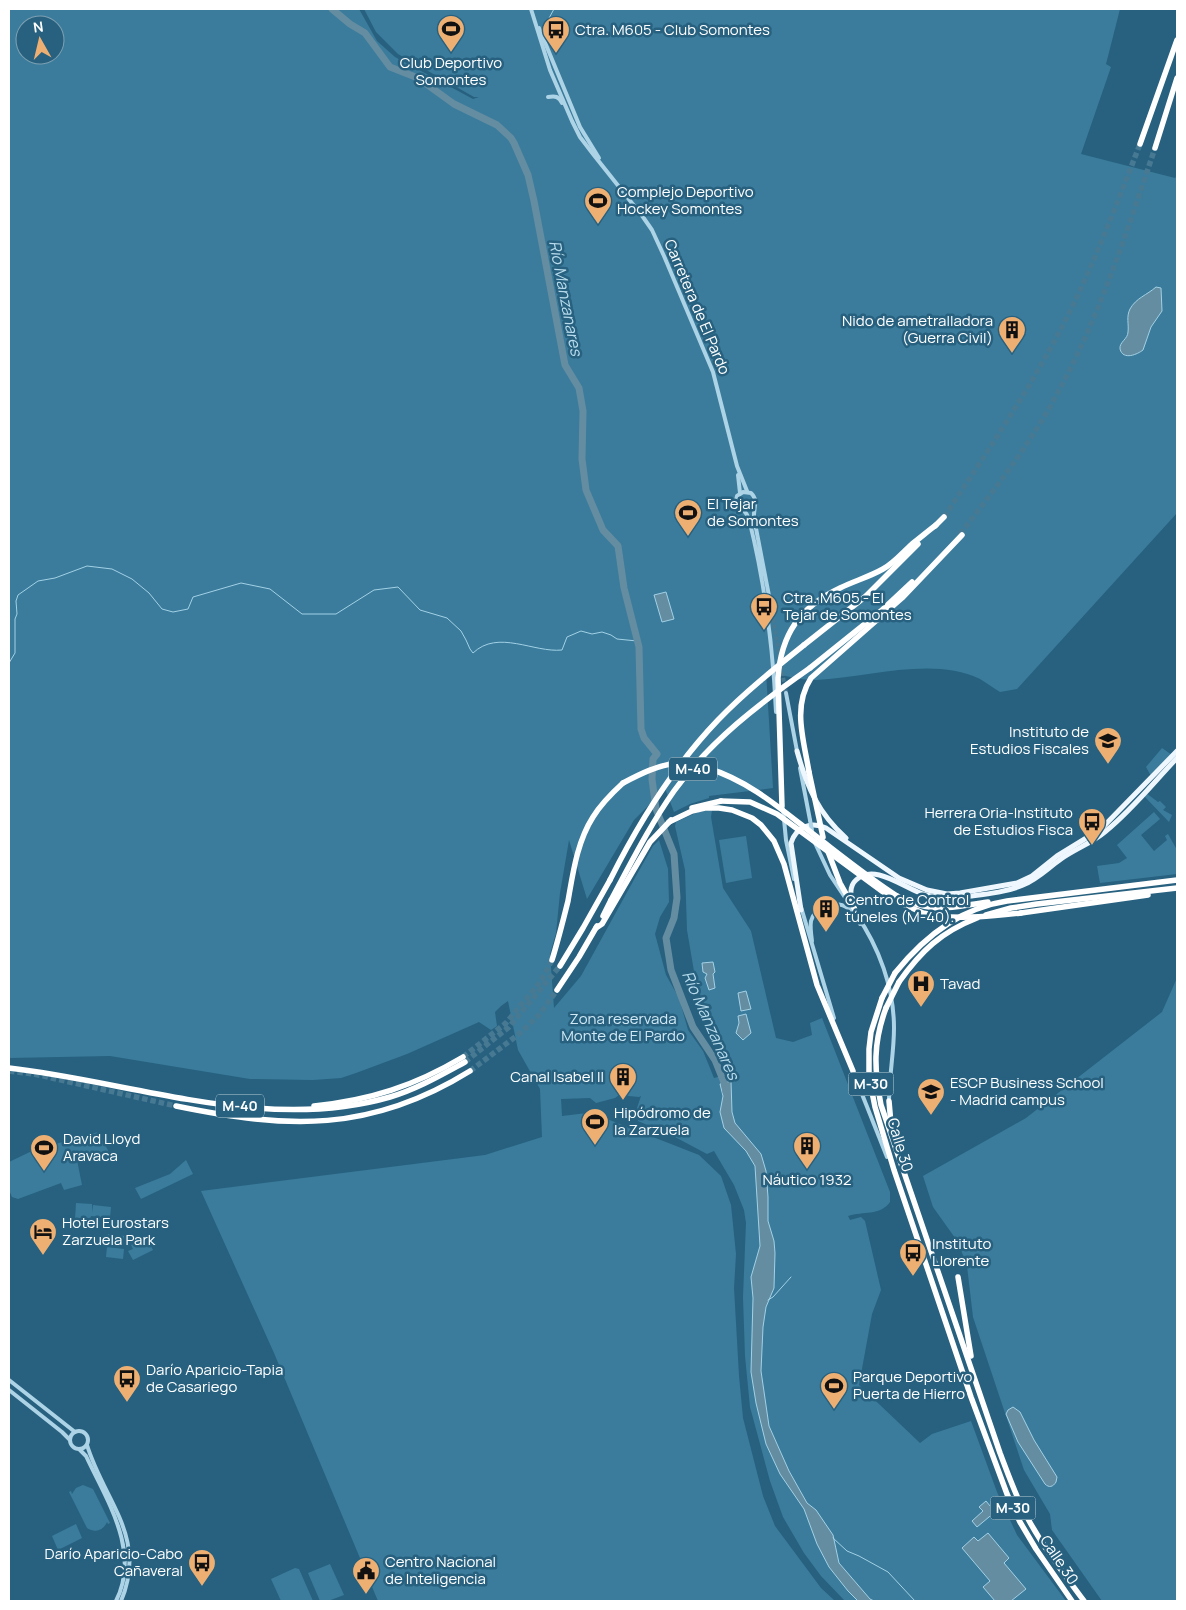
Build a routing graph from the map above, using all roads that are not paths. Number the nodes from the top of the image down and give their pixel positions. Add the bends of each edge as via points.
1 (531, 9) edge
2 (1177, 40) edge
3 (1177, 78) edge
4 (558, 87) junction
5 (548, 97) dead end
6 (572, 121) junction
7 (580, 127) junction
8 (1140, 144) tunnel mouth
9 (1155, 148) tunnel mouth
10 (607, 170) junction
11 (737, 466) junction
12 (747, 491) junction
13 (740, 494) junction
14 (753, 508) junction
15 (744, 511) junction
16 (944, 517) tunnel mouth
17 (936, 525) junction
18 (770, 602) tunnel mouth
19 (786, 693) tunnel mouth
20 (797, 751) junction
21 (1177, 751) edge
22 (1177, 758) edge
23 (782, 806) junction
24 (669, 822) junction
25 (872, 859) junction
26 (1177, 880) edge
27 (1177, 889) edge
28 (896, 898) junction
29 (613, 900) junction
30 (1000, 902) junction
31 (854, 908) junction
32 (801, 910) junction
33 (857, 915) junction
34 (867, 932) junction
35 (814, 956) junction
36 (552, 960) tunnel mouth
37 (560, 966) tunnel mouth
38 (557, 990) tunnel mouth
39 (464, 1059) tunnel mouth
40 (9, 1068) edge
41 (470, 1071) tunnel mouth
42 (853, 1071) junction
43 (888, 1101) joint
44 (176, 1106) tunnel mouth
45 (892, 1134) junction
46 (887, 1157) joint
47 (894, 1170) junction
48 (958, 1277) dead end
49 (957, 1366) dead end
50 (9, 1380) edge
51 (965, 1380) junction
52 (9, 1390) edge
53 (982, 1402) junction
54 (75, 1432) junction
55 (69, 1439) junction
56 (87, 1445) junction
57 (80, 1450) junction
58 (116, 1601) edge
59 (121, 1601) edge
60 (1072, 1601) edge
61 (1084, 1601) edge

1 - 4 street, Carretera de El Pardo
1 - 7 street, Carretera de El Pardo
2 - 8 highway
3 - 9 highway
4 - 6 street, Carretera de El Pardo
4 - 7 street
5 - 6 street via 561,100
6 - 10 street, Carretera de El Pardo via 580,137
7 - 10 street, Carretera de El Pardo
10 - 11 street, Carretera de El Pardo via 652,230 664,256 718,386
11 - 12 street, Carretera de El Pardo
11 - 13 street, Carretera de El Pardo
12 - 13 street
12 - 14 street via 754,495 756,502
13 - 15 street via 736,504
14 - 15 street
14 - 18 street
15 - 23 street via 752,530 770,630
16 - 17 highway, M-40
17 - 23 highway via 888,566 814,603 790,630 779,661 778,678
17 - 37 highway, M-40, bridge via 866,596 743,696 694,747 644,816
19 - 20 street
20 - 25 main road via 810,791 825,816
20 - 33 street, bridge via 818,851 830,876
21 - 25 main road via 1107,824 1017,883 960,893 933,892 904,881
22 - 31 main road via 1104,833 1025,885 945,898 921,894 879,874 868,874 855,881 851,891
23 - 32 street
24 - 28 highway, bridge via 681,813 704,804 750,802 790,821
24 - 29 highway via 650,842
24 - 42 highway via 692,811 720,808 752,818 768,833 784,864 817,985
25 - 32 main road via 822,826 802,828 791,843
26 - 30 highway, Calle 30 / M-30
27 - 28 highway, bridge via 1021,913 958,918 923,913
27 - 45 highway, Calle 30 / M-30, bridge via 1020,906 976,918 937,939 915,960 899,982 878,1034 875,1062 881,1105
28 - 30 highway via 927,908 942,909
28 - 36 highway, bridge via 763,795 728,775 678,763 647,771 623,783 592,818 579,850 561,934
29 - 31 highway, M-40, bridge via 655,820 702,758 749,713 881,611 961,534 902,598 806,685 800,707 802,730 823,837 832,867
29 - 38 highway, M-40
30 - 47 highway, Calle 30 / M-30, bridge via 954,919 931,935 895,973 882,998 869,1049 870,1078
31 - 33 main road
32 - 35 street
33 - 34 street
34 - 35 street via 849,909 841,905 825,906 811,920
34 - 43 street via 880,958 892,1003 894,1046
35 - 42 street
39 - 40 highway, M-40 via 439,1077 391,1097 332,1109 278,1110 200,1101
41 - 44 highway, M-40 via 394,1108 332,1121 267,1122
42 - 46 street
43 - 45 highway
45 - 53 highway, Calle 30 / M-30
46 - 47 highway
47 - 51 highway, Calle 30 / M-30
48 - 53 highway via 969,1352 981,1386
49 - 51 highway
50 - 54 street
51 - 60 highway, Calle 30 / M-30 via 993,1460 1020,1522
52 - 55 street
53 - 61 highway, Calle 30 / M-30 via 1027,1517
54 - 55 street
54 - 56 street via 83,1432 87,1436
55 - 57 street via 73,1448
56 - 57 street
56 - 59 street via 128,1540 129,1574
57 - 58 street via 86,1456 123,1540 124,1573

